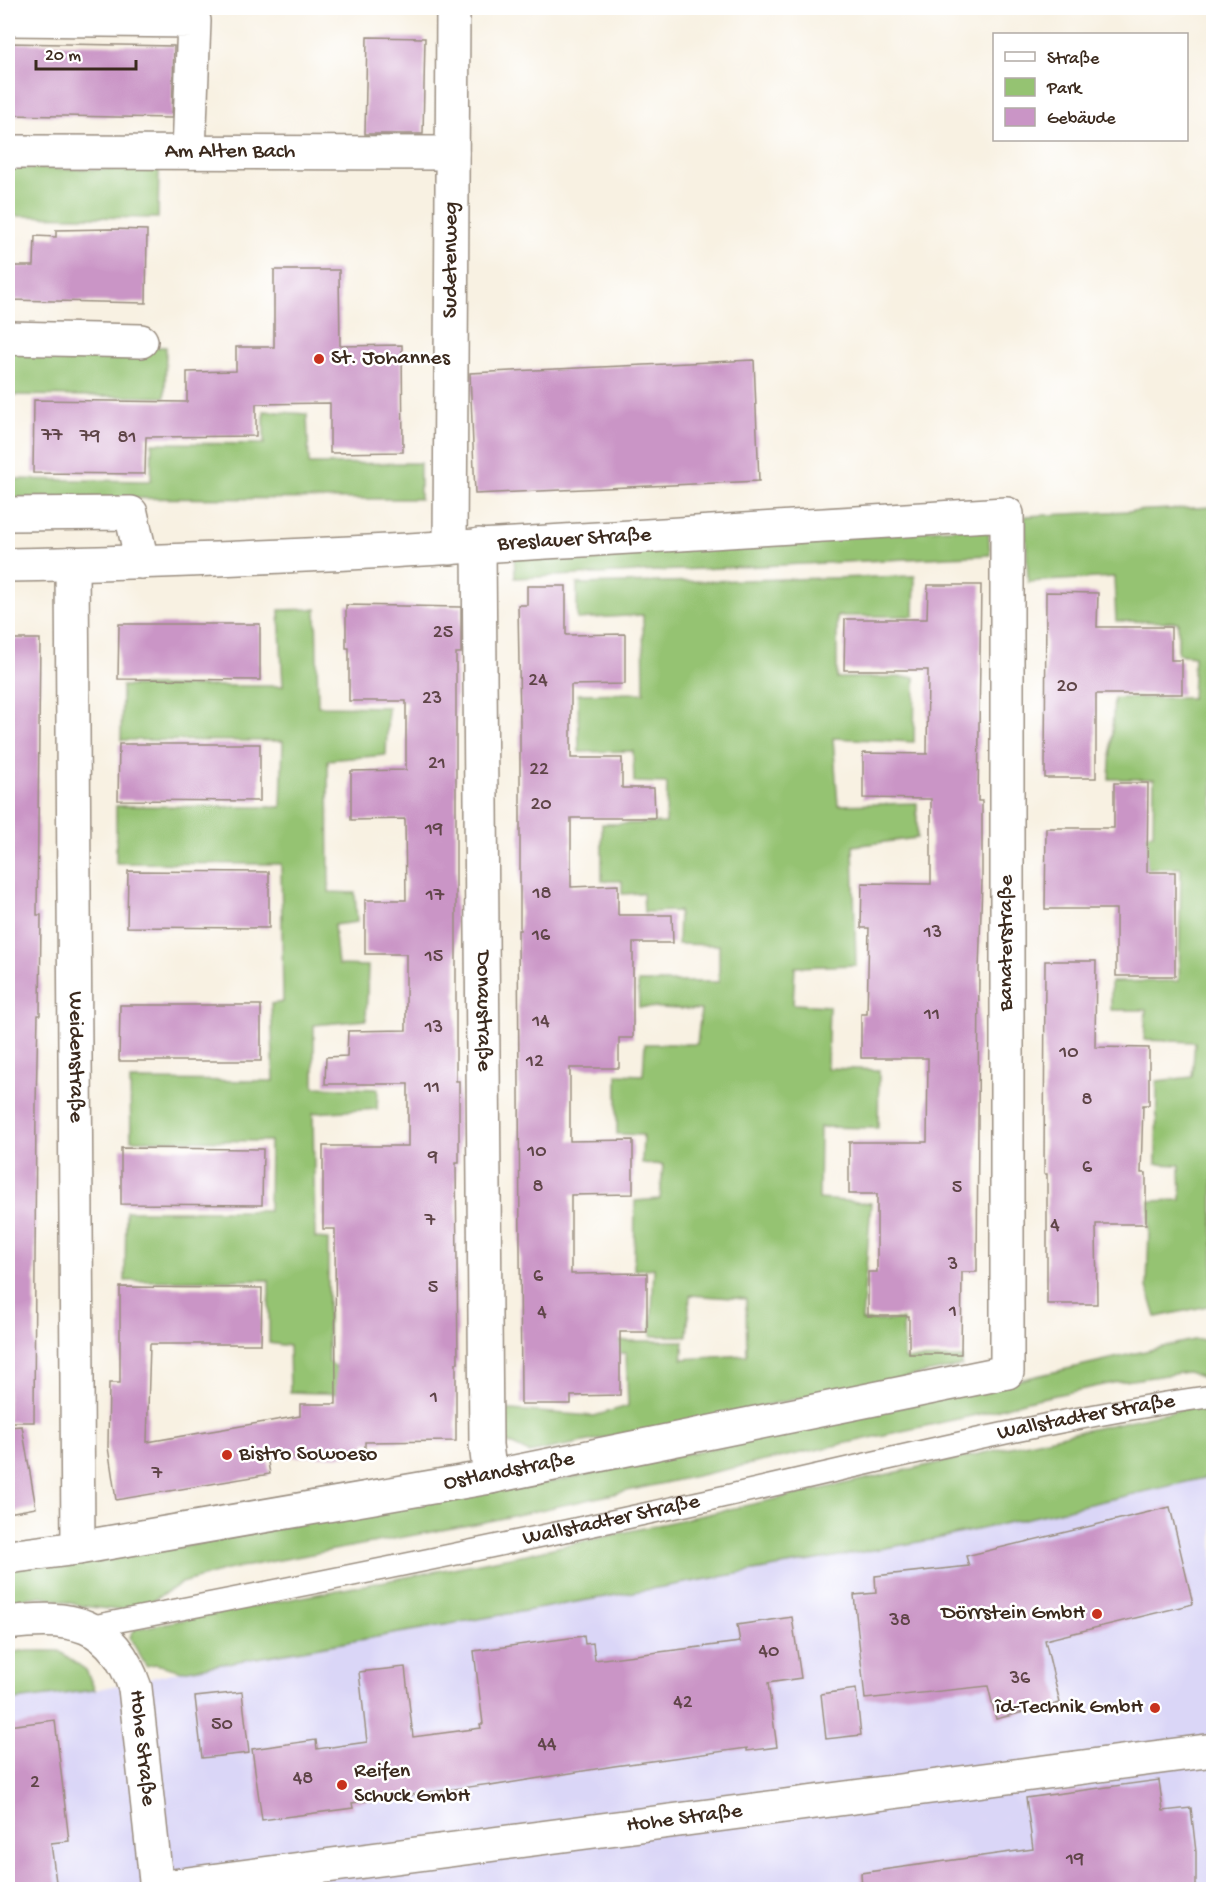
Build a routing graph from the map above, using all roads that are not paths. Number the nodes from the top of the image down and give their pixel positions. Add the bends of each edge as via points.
1 (453, 8) edge
2 (8, 20) edge
3 (8, 152) edge
4 (189, 152) junction
5 (452, 153) junction
6 (8, 339) edge
7 (141, 341) dead end
8 (1007, 513) joint
9 (8, 514) edge
10 (465, 546) junction
11 (142, 562) junction
12 (72, 563) junction
13 (8, 564) edge
14 (1007, 1372) joint
15 (1214, 1396) edge
16 (490, 1477) junction
17 (78, 1548) junction
18 (8, 1557) edge
19 (8, 1623) edge
20 (88, 1627) junction
21 (1214, 1750) edge
22 (157, 1889) edge

1 - 5 street, Sudetenweg
2 - 4 street via 194,21
3 - 4 street, Am Alten Bach
4 - 5 street, Am Alten Bach
5 - 10 street, Sudetenweg
6 - 7 street
8 - 10 street, Breslauer Straße
8 - 14 street, Banaterstraße
9 - 11 street via 131,513
10 - 11 street, Breslauer Straße
10 - 16 street, Donaustraße
11 - 12 street, Breslauer Straße
12 - 13 street, Breslauer Straße
12 - 17 street, Weidenstraße
14 - 16 street, Ostlandstraße
15 - 20 lane, Wallstadter Straße via 1011,1432 501,1546
16 - 17 street, Ostlandstraße
17 - 18 street, Ostlandstraße
19 - 20 street, Wallstadter Straße via 68,1621
20 - 22 street, Hohe Straße via 114,1648 135,1688
21 - 22 street, Hohe Straße

